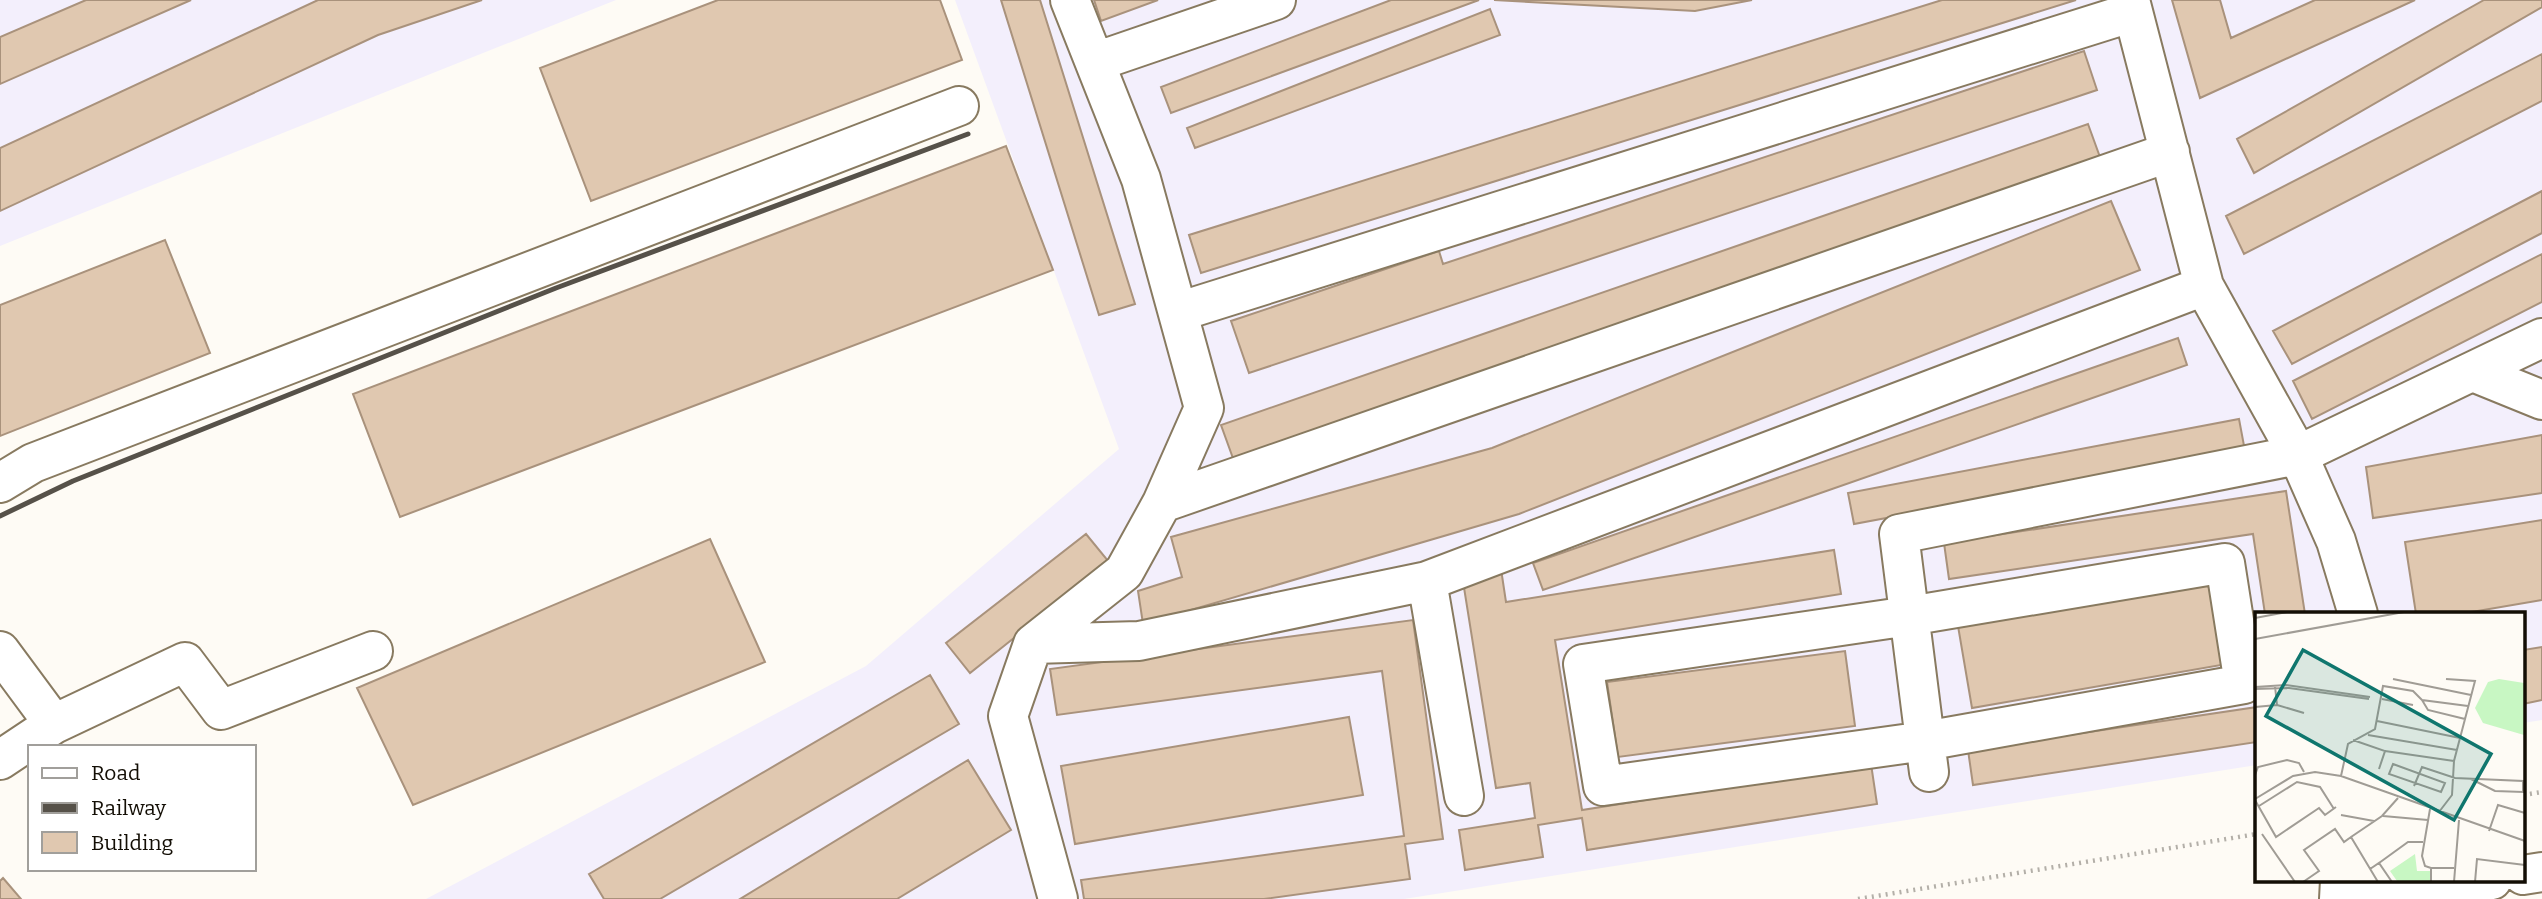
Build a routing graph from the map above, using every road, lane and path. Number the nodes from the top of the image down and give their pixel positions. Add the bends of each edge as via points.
1 (1070, 0) edge
2 (1276, 0) edge
3 (2131, 6) edge
4 (1095, 62) junction
5 (959, 106) dead end
6 (2170, 152) junction
7 (2204, 286) junction
8 (1178, 312) junction
9 (2542, 338) edge
10 (2473, 372) junction
11 (2542, 400) edge
12 (2298, 455) junction
13 (0, 483) edge
14 (1163, 503) junction
15 (1427, 581) junction
16 (2357, 612) edge
17 (1909, 615) junction
18 (1033, 644) junction
19 (373, 650) dead end
20 (0, 651) edge
21 (54, 724) junction
22 (1927, 757) junction
23 (0, 760) edge
24 (2542, 792) edge
25 (2524, 795) edge
26 (1464, 796) dead end
27 (2255, 834) edge
28 (2542, 872) edge
29 (2524, 875) edge
30 (2340, 881) edge
31 (2485, 881) edge
32 (1058, 899) edge
33 (1858, 899) edge
34 (2339, 899) edge
35 (2365, 899) edge

1 - 4 street
2 - 4 street
3 - 6 street
3 - 8 street
4 - 8 street via 1141,179
5 - 13 street via 33,463
6 - 7 street
6 - 14 street
7 - 12 street
7 - 15 street
8 - 14 street via 1204,408
9 - 10 street
10 - 11 street
10 - 12 street
12 - 16 street via 2336,541
12 - 17 street via 1899,534
14 - 18 street via 1124,572
15 - 18 street via 1139,641
15 - 26 street
17 - 22 street
17 - 22 street via 2225,563 2244,684
17 - 22 street via 1583,664 1603,786
18 - 32 street via 1008,716
19 - 21 street via 221,710 185,662
20 - 21 street
21 - 23 street
24 - 25 path
27 - 33 path
28 - 29 street
30 - 34 street
31 - 35 street

